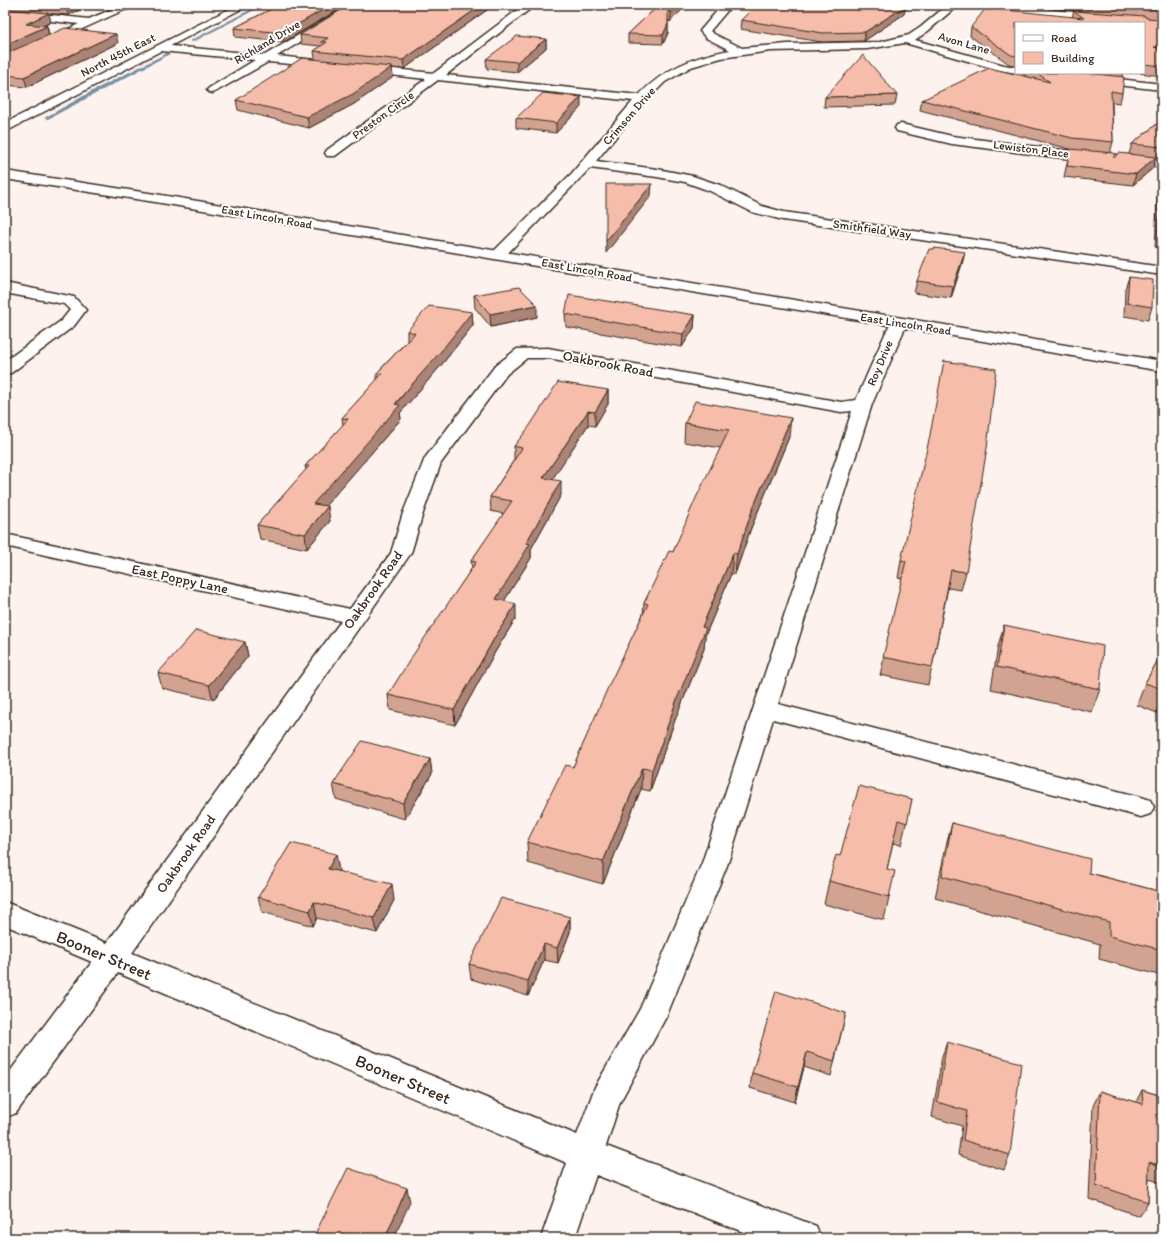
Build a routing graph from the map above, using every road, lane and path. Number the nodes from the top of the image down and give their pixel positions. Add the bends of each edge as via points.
1 (133, 5) edge
2 (244, 5) edge
3 (356, 5) edge
4 (530, 5) edge
5 (727, 5) edge
6 (953, 5) edge
7 (991, 5) edge
8 (5, 12) edge
9 (92, 22) junction
10 (1141, 22) edge
11 (1145, 22) edge
12 (1162, 24) edge
13 (905, 40) junction
14 (161, 48) junction
15 (742, 52) junction
16 (266, 58) junction
17 (5, 61) edge
18 (335, 66) edge
19 (351, 67) edge
20 (1015, 70) edge
21 (1046, 74) edge
22 (436, 77) junction
23 (1162, 87) edge
24 (213, 90) dead end
25 (643, 98) junction
26 (5, 128) edge
27 (901, 128) dead end
28 (331, 153) dead end
29 (1162, 163) edge
30 (588, 164) junction
31 (7, 174) edge
32 (498, 255) junction
33 (1162, 271) edge
34 (5, 288) edge
35 (899, 323) junction
36 (1162, 366) edge
37 (5, 370) edge
38 (863, 404) junction
39 (5, 540) edge
40 (355, 617) junction
41 (765, 709) junction
42 (1141, 807) dead end
43 (5, 913) edge
44 (112, 958) junction
45 (5, 1103) edge
46 (586, 1155) junction
47 (558, 1238) edge
48 (804, 1238) edge

1 - 9 street
2 - 14 street, North 45th East
3 - 16 street, Richland Drive
4 - 22 street, Preston Circle
5 - 15 street via 705,31
6 - 13 street, Crimson Drive via 917,35
7 - 10 street
8 - 9 street
9 - 17 street
11 - 12 street
13 - 15 street, Crimson Drive via 853,47 802,46
13 - 20 street, Avon Lane
14 - 16 street
14 - 26 street, North 45th East
15 - 25 street, Crimson Drive via 698,62 673,72
16 - 18 street
16 - 24 street, Richland Drive
19 - 22 street
21 - 23 street
22 - 25 street
22 - 28 street, Preston Circle
25 - 30 street, Crimson Drive
27 - 29 street, Lewiston Place via 959,140 1063,154
30 - 32 street, Crimson Drive
30 - 33 street, Smithfield Way via 688,179 715,188 757,209 783,216
31 - 32 street, East Lincoln Road
32 - 35 street, East Lincoln Road
34 - 37 street via 69,300 78,310 68,323
35 - 36 street, East Lincoln Road
35 - 38 street, Roy Drive
38 - 40 street, Oakbrook Road via 841,407 548,352 523,353 501,370 432,462 401,553
38 - 41 street, Roy Drive
39 - 40 street, East Poppy Lane
40 - 44 street, Oakbrook Road
41 - 42 street
41 - 46 street, Roy Drive via 715,863 652,1015 606,1097
43 - 44 street, Booner Street
44 - 45 street, Oakbrook Road
44 - 46 street, Booner Street
46 - 47 street, Roy Drive
46 - 48 street, Booner Street

